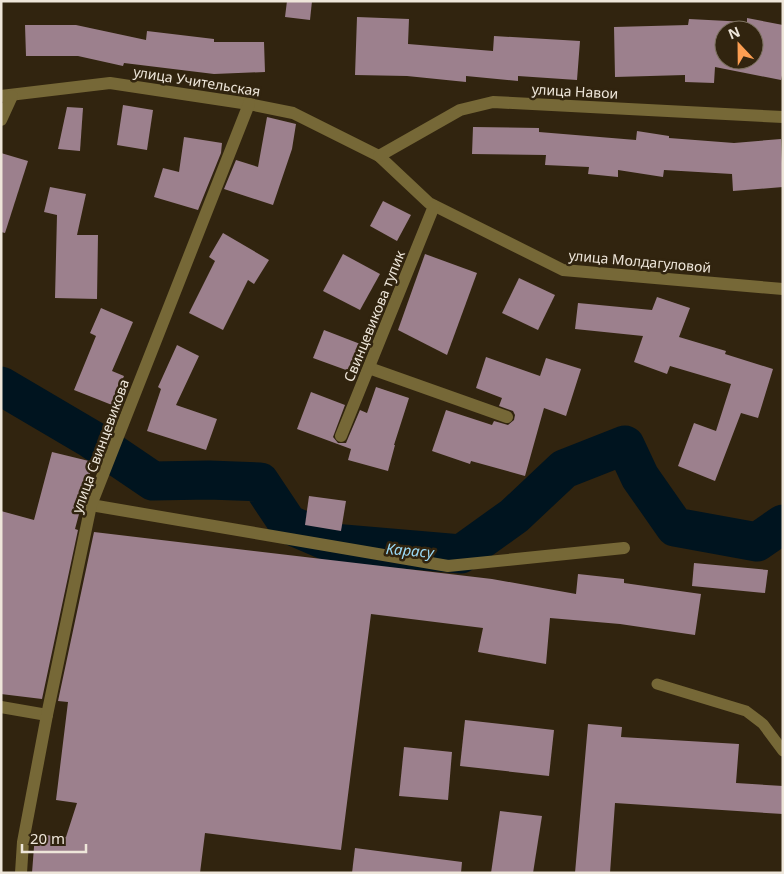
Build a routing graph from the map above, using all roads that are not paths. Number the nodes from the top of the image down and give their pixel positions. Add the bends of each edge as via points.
1 (7, 96) edge
2 (249, 104) junction
3 (783, 117) edge
4 (1, 120) edge
5 (379, 156) junction
6 (434, 206) junction
7 (783, 289) edge
8 (369, 368) junction
9 (507, 417) dead end
10 (341, 436) dead end
11 (90, 505) junction
12 (624, 548) dead end
13 (657, 684) dead end
14 (1, 707) edge
15 (47, 715) junction
16 (783, 751) edge
17 (21, 873) edge

1 - 2 street, улица Учительская via 110,83
1 - 4 street
2 - 5 street, улица Учительская via 293,113
2 - 11 street, улица Свинцевикова
3 - 5 street, улица Навои via 493,102 460,110
5 - 6 street, улица Молдагуловой
6 - 7 street, улица Молдагуловой via 563,270
6 - 8 street, Свинцевикова тупик
8 - 9 street
8 - 10 street, Свинцевикова тупик
11 - 12 street via 448,566
11 - 15 street, улица Свинцевикова
13 - 16 lane via 746,712 763,724
14 - 15 street
15 - 17 street, улица Свинцевикова via 23,842

